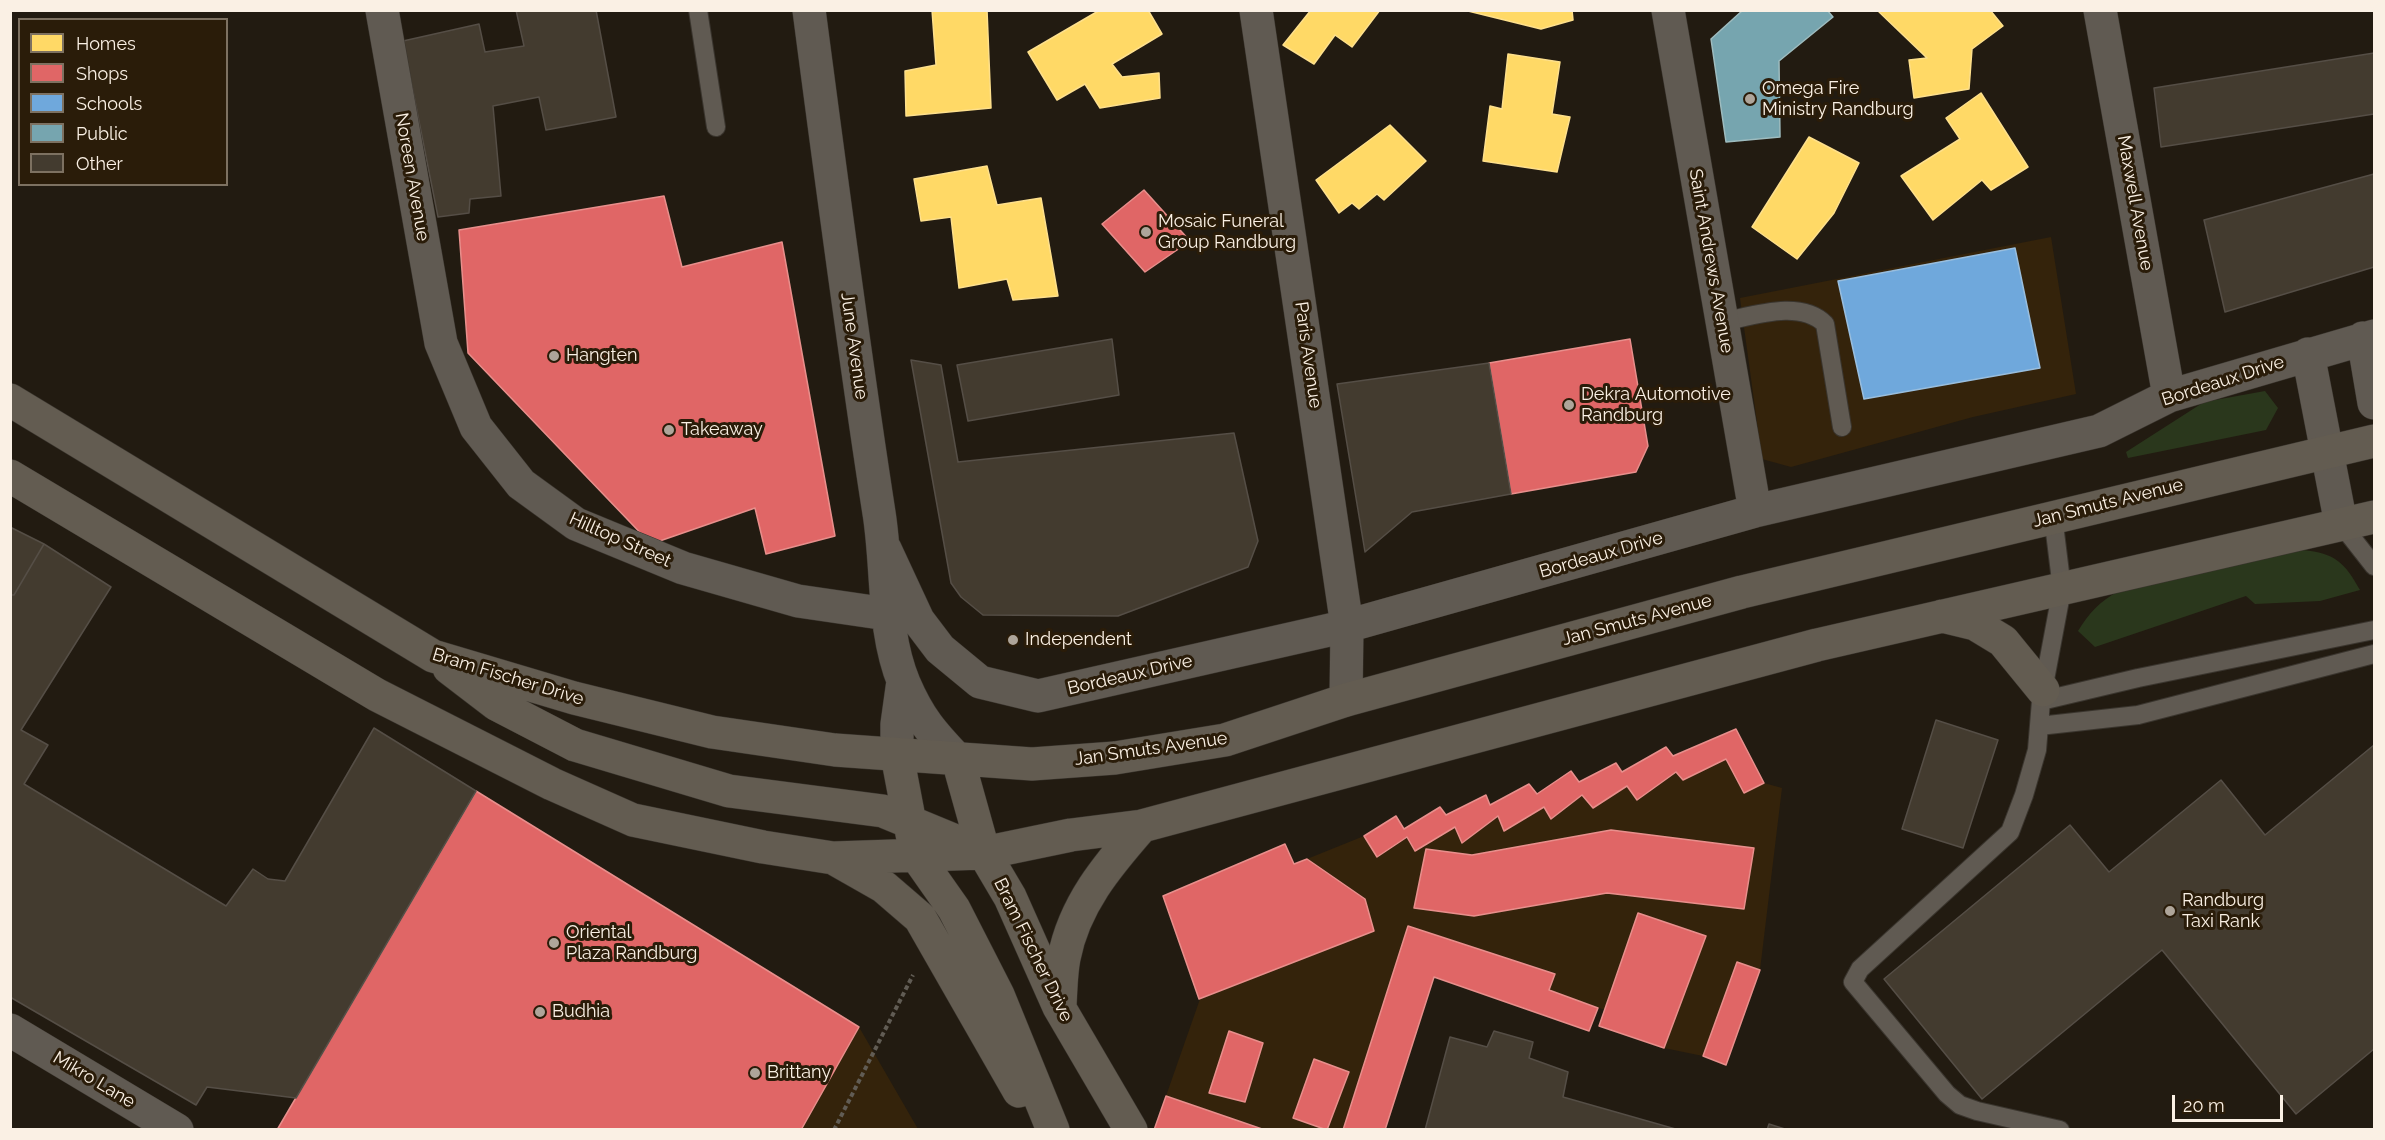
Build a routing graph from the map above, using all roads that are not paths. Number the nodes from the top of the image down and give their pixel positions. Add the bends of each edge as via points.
1 (382, 10) edge
2 (698, 10) edge
3 (809, 10) edge
4 (1256, 10) edge
5 (1668, 10) edge
6 (2100, 10) edge
7 (717, 127) dead end
8 (1722, 322) junction
9 (2369, 337) edge
10 (441, 342) joint
11 (2308, 354) junction
12 (2169, 396) junction
13 (10, 399) edge
14 (2374, 403) edge
15 (1842, 427) dead end
16 (2374, 441) edge
17 (2325, 450) junction
18 (10, 476) edge
19 (1755, 511) junction
20 (2053, 516) junction
21 (2374, 518) edge
22 (2341, 524) junction
23 (885, 549) junction
24 (2374, 566) edge
25 (2062, 589) junction
26 (887, 614) junction
27 (1942, 616) junction
28 (1347, 626) junction
29 (2374, 630) edge
30 (2374, 654) edge
31 (433, 656) junction
32 (903, 681) junction
33 (2042, 696) junction
34 (1346, 700) junction
35 (2038, 726) junction
36 (897, 755) junction
37 (958, 760) junction
38 (907, 819) junction
39 (1142, 826) junction
40 (984, 853) junction
41 (916, 855) junction
42 (833, 858) junction
43 (1059, 1008) junction
44 (10, 1030) edge
45 (177, 1130) edge
46 (1040, 1130) edge
47 (1053, 1130) edge
48 (1131, 1130) edge
49 (2060, 1130) edge

1 - 10 street, Noreen Avenue
2 - 7 lane
3 - 23 street, June Avenue via 849,319
4 - 28 street, Paris Avenue
5 - 8 street, Saint Andrews Avenue
6 - 12 street, Maxwell Avenue
8 - 15 lane via 1778,312 1815,315 1825,324
8 - 19 street, Saint Andrews Avenue
9 - 11 street, Bordeaux Drive
9 - 14 street
10 - 26 street, Hilltop Street via 476,427 521,484 576,524 683,568 798,601
11 - 12 street, Bordeaux Drive
11 - 17 street
12 - 19 street, Bordeaux Drive via 2099,431
13 - 31 main road, Bram Fischer Drive
16 - 17 main road, Jan Smuts Avenue
17 - 20 main road, Jan Smuts Avenue
17 - 22 street
18 - 42 main road via 368,690 552,784 633,820
19 - 28 street, Bordeaux Drive
20 - 25 lane
20 - 34 main road, Jan Smuts Avenue via 1742,592
21 - 22 main road
22 - 24 lane
22 - 25 main road
23 - 26 street, June Avenue
23 - 28 street, Bordeaux Drive via 918,620 940,649 980,682 1038,696
25 - 27 main road
25 - 33 lane
26 - 32 street, June Avenue
27 - 33 main road via 1975,624 2003,642
27 - 39 main road via 1806,648
28 - 34 street, Paris Avenue
29 - 33 lane
30 - 35 lane via 2138,715
31 - 36 main road, Bram Fischer Drive via 574,699 712,732
31 - 38 main road via 496,704 575,745 729,791 883,811
32 - 36 street, June Avenue
32 - 37 street, June Avenue via 923,723
33 - 35 lane
34 - 37 main road, Jan Smuts Avenue via 1225,740 1115,758 1032,764
35 - 49 lane via 2034,761 2010,832 1860,969 1853,981 1960,1105
36 - 37 main road, Jan Smuts Avenue
36 - 38 main road
37 - 40 main road, Bram Fischer Drive
38 - 40 main road
38 - 41 main road
39 - 40 main road via 1071,835
39 - 43 main road via 1102,872 1083,902 1064,958
40 - 41 main road
40 - 43 main road, Bram Fischer Drive via 1010,897
41 - 42 main road
41 - 47 main road via 954,909 998,995
42 - 46 main road via 884,886 920,918
43 - 48 main road, Bram Fischer Drive
44 - 45 street, Mikro Lane

